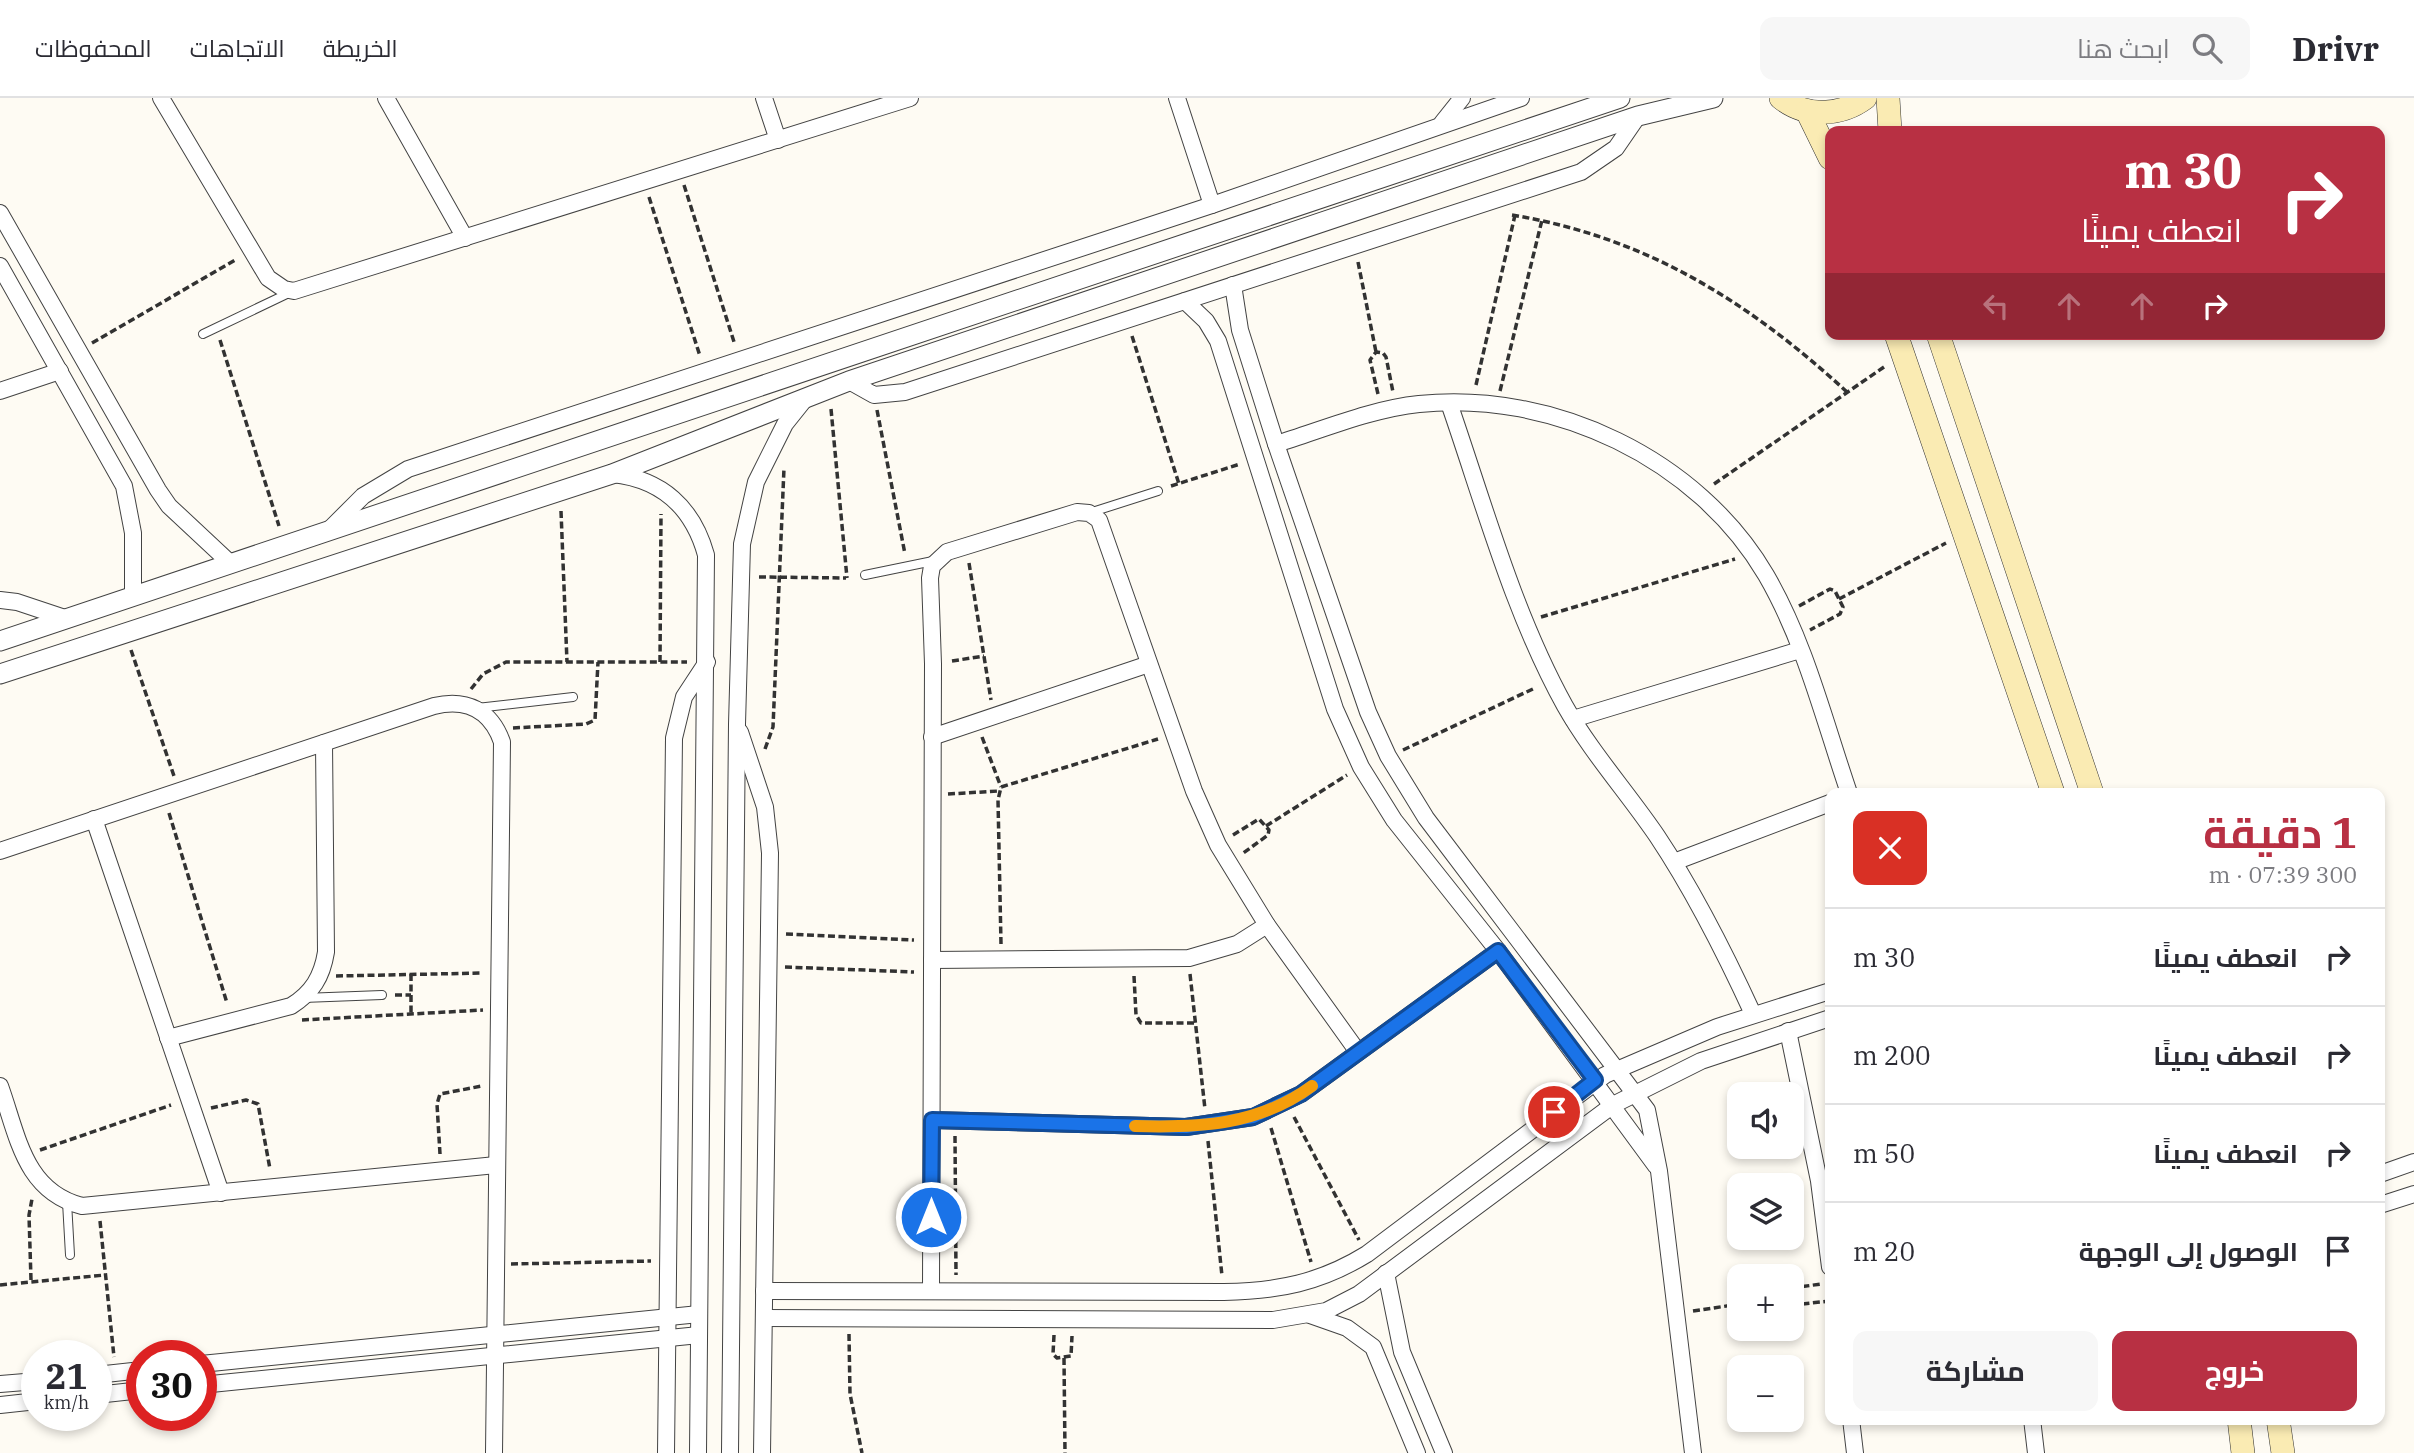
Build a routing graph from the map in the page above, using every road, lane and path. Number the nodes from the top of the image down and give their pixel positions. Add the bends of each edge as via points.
1 (161, 98) edge
2 (386, 98) edge
3 (764, 98) edge
4 (911, 98) edge
5 (1177, 98) edge
6 (1462, 98) edge
7 (1521, 98) edge
8 (1620, 98) edge
9 (1713, 98) edge
10 (1865, 98) edge
11 (1888, 98) edge
12 (1779, 99) edge
13 (1807, 111) junction
14 (1638, 116) junction
15 (1441, 124) junction
16 (1890, 126) edge
17 (778, 140) junction
18 (1825, 148) edge
19 (679, 171) junction
20 (644, 182) junction
21 (1212, 205) junction
22 (0, 213) edge
23 (1505, 214) dead end
24 (1516, 215) junction
25 (1542, 220) junction
26 (465, 238) junction
27 (1355, 246) junction
28 (251, 251) junction
29 (0, 266) edge
30 (1233, 285) junction
31 (294, 291) junction
32 (1185, 301) junction
33 (1127, 320) junction
34 (217, 328) junction
35 (203, 334) dead end
36 (1940, 340) edge
37 (1899, 344) edge
38 (78, 351) junction
39 (1376, 352) junction
40 (740, 360) junction
41 (60, 371) junction
42 (705, 371) junction
43 (849, 381) junction
44 (829, 389) junction
45 (0, 391) edge
46 (1847, 392) junction
47 (874, 394) junction
48 (805, 399) junction
49 (1449, 403) junction
50 (1471, 404) junction
51 (1496, 406) junction
52 (1389, 409) junction
53 (1276, 444) junction
54 (1255, 458) junction
55 (784, 466) dead end
56 (612, 474) junction
57 (1179, 484) junction
58 (662, 488) junction
59 (561, 491) junction
60 (1158, 491) joint
61 (1698, 495) junction
62 (1089, 513) junction
63 (327, 531) junction
64 (1964, 534) junction
65 (285, 545) junction
66 (966, 545) junction
67 (1752, 554) junction
68 (936, 560) junction
69 (229, 562) junction
70 (908, 566) junction
71 (865, 575) joint
72 (740, 577) junction
73 (779, 578) junction
74 (847, 578) junction
75 (133, 595) junction
76 (1839, 599) junction
77 (0, 600) edge
78 (1786, 613) junction
79 (68, 619) junction
80 (1526, 622) junction
81 (126, 634) junction
82 (0, 641) edge
83 (1798, 644) junction
84 (984, 656) junction
85 (567, 662) junction
86 (660, 662) junction
87 (707, 662) junction
88 (933, 664) junction
89 (1149, 664) junction
90 (0, 674) edge
91 (1552, 680) junction
92 (573, 697) dead end
93 (470, 706) junction
94 (994, 716) junction
95 (1573, 719) junction
96 (976, 722) junction
97 (737, 724) junction
98 (1175, 734) junction
99 (932, 737) junction
100 (324, 743) junction
101 (1388, 756) junction
102 (751, 762) junction
103 (1361, 767) junction
104 (1847, 788) edge
105 (2051, 788) edge
106 (2090, 788) edge
107 (1000, 789) junction
108 (172, 794) junction
109 (932, 795) junction
110 (1825, 805) edge
111 (94, 820) junction
112 (1266, 826) junction
113 (1219, 845) junction
114 (0, 851) edge
115 (1674, 862) junction
116 (1228, 863) junction
117 (1267, 925) junction
118 (769, 934) junction
119 (932, 941) junction
120 (1498, 951) junction
121 (1002, 960) junction
122 (1133, 960) junction
123 (769, 966) junction
124 (932, 967) junction
125 (499, 973) junction
126 (411, 974) junction
127 (320, 976) junction
128 (1825, 992) edge
129 (382, 995) dead end
130 (303, 998) junction
131 (499, 1009) junction
132 (277, 1011) junction
133 (411, 1014) junction
134 (1753, 1014) junction
135 (1825, 1020) edge
136 (233, 1022) junction
137 (1196, 1023) dead end
138 (1788, 1031) junction
139 (168, 1038) junction
140 (1358, 1052) junction
141 (1617, 1069) junction
142 (1595, 1080) junction
143 (497, 1083) junction
144 (0, 1086) edge
145 (1635, 1092) junction
146 (1286, 1102) junction
147 (191, 1105) junction
148 (1612, 1105) junction
149 (1266, 1112) junction
150 (932, 1120) junction
151 (955, 1120) junction
152 (25, 1156) junction
153 (2414, 1162) edge
154 (496, 1165) junction
155 (441, 1171) junction
156 (1659, 1171) junction
157 (2385, 1172) edge
158 (1825, 1181) edge
159 (40, 1184) junction
160 (273, 1188) junction
161 (221, 1193) junction
162 (2414, 1194) edge
163 (67, 1202) junction
164 (2385, 1203) edge
165 (98, 1206) junction
166 (1367, 1254) junction
167 (69, 1255) dead end
168 (668, 1261) junction
169 (495, 1265) junction
170 (1386, 1273) junction
171 (105, 1275) junction
172 (30, 1280) junction
173 (1316, 1281) junction
174 (1825, 1284) edge
175 (0, 1285) edge
176 (1804, 1286) edge
177 (764, 1291) junction
178 (931, 1291) junction
179 (956, 1291) junction
180 (1825, 1302) edge
181 (1804, 1304) edge
182 (1727, 1306) edge
183 (1676, 1313) junction
184 (699, 1314) junction
185 (1310, 1315) junction
186 (667, 1317) junction
187 (764, 1318) junction
188 (848, 1318) junction
189 (1054, 1319) junction
190 (1072, 1319) junction
191 (495, 1335) junction
192 (699, 1335) junction
193 (667, 1338) junction
194 (494, 1356) junction
195 (1064, 1358) junction
196 (217, 1362) edge
197 (126, 1372) edge
198 (112, 1373) edge
199 (115, 1373) junction
200 (21, 1382) edge
201 (217, 1383) edge
202 (0, 1384) edge
203 (21, 1403) edge
204 (0, 1405) edge
205 (1852, 1425) edge
206 (2033, 1425) edge
207 (2240, 1425) edge
208 (2279, 1425) edge
209 (494, 1453) edge
210 (666, 1453) edge
211 (698, 1453) edge
212 (730, 1453) edge
213 (762, 1453) edge
214 (862, 1453) edge
215 (1065, 1453) edge
216 (1417, 1453) edge
217 (1444, 1453) edge
218 (1693, 1453) edge
219 (1855, 1453) edge
220 (2036, 1453) edge
221 (2243, 1453) edge
222 (2283, 1453) edge

1 - 28 street
2 - 26 street
3 - 17 street
4 - 17 street
5 - 21 street
6 - 15 street
7 - 15 street
8 - 63 street
9 - 14 street
10 - 13 main road via 1831,113
11 - 16 main road
12 - 13 main road
13 - 18 main road
14 - 27 street via 1616,148 1581,172
14 - 43 street
15 - 21 street
17 - 19 street
19 - 20 street
19 - 40 path
20 - 26 street
20 - 42 path
21 - 40 street
22 - 38 street
23 - 24 path
24 - 25 path
24 - 50 path
25 - 46 path via 1610,240 1676,267 1757,316
25 - 51 path
26 - 31 street
27 - 30 street
27 - 39 path
28 - 31 street via 268,278
28 - 38 path
29 - 41 street
30 - 32 street
30 - 53 street via 1240,330
31 - 34 lane
32 - 33 street
32 - 54 street via 1218,341
33 - 47 street via 905,392
33 - 57 path
34 - 35 lane
34 - 65 path
36 - 106 main road
37 - 46 path
37 - 64 main road
38 - 69 street via 169,506
39 - 52 path via 1370,360
39 - 52 path via 1386,357
40 - 42 street
41 - 45 street
41 - 75 street via 124,486 133,525
42 - 63 street via 408,469 363,496
43 - 44 street
43 - 47 street
44 - 48 street
44 - 74 path
46 - 61 path
47 - 70 path
48 - 56 street
48 - 72 street via 785,424 756,482 747,513
49 - 50 street
49 - 52 street
49 - 80 street
50 - 51 street
51 - 61 street via 1600,432 1639,452
52 - 53 street
53 - 101 street via 1368,712
54 - 57 path
54 - 103 street via 1335,709
55 - 73 path
56 - 58 street
56 - 59 street
57 - 60 path
58 - 86 path
58 - 87 street via 691,517 706,555
59 - 81 street
59 - 85 path
60 - 62 lane
61 - 67 street
62 - 66 street via 1077,512
62 - 89 street via 1102,525
63 - 65 street
64 - 76 path
64 - 105 main road
65 - 69 street
66 - 68 street
66 - 84 path
67 - 78 street
67 - 80 path
68 - 70 lane
68 - 88 street via 930,578
69 - 75 street
70 - 71 lane
71 - 74 path
72 - 73 path
72 - 97 street
73 - 74 path
73 - 102 path via 774,727 764,751
75 - 79 street
76 - 78 path via 1835,591 1828,590
76 - 83 path via 1840,614
77 - 79 street
78 - 83 street
79 - 82 street
80 - 91 street
81 - 90 street
81 - 108 path
83 - 95 street
83 - 104 street
84 - 88 path
84 - 94 path
85 - 86 path
85 - 93 path via 498,665 477,680
86 - 87 path
87 - 168 street via 684,697 674,738
87 - 184 street
88 - 99 street
89 - 94 street
89 - 98 street
91 - 95 street
91 - 101 path
92 - 93 lane
93 - 100 street via 435,706
93 - 125 street via 497,728 502,742
94 - 96 street
95 - 115 street
96 - 99 street
96 - 107 path
97 - 102 street
97 - 212 street
98 - 107 path
98 - 113 street
99 - 109 street
100 - 108 street
100 - 127 street via 326,953
101 - 141 street via 1412,799
102 - 118 street via 769,830
103 - 112 path
103 - 120 street via 1394,820
107 - 109 path
107 - 121 path
108 - 111 street
108 - 136 path
109 - 119 street
110 - 115 street
111 - 114 street
111 - 139 street
112 - 113 path via 1259,819
112 - 116 path via 1268,835
113 - 116 street
115 - 134 street
116 - 117 street
117 - 122 street via 1237,944 1206,955
117 - 140 street
118 - 119 path
118 - 123 street
119 - 124 street
120 - 140 street
120 - 142 street
121 - 122 street
121 - 124 street
122 - 137 path via 1138,1020 1146,1026
123 - 124 path
123 - 177 street
124 - 150 street
125 - 126 path
125 - 131 street
126 - 127 path
126 - 133 path
127 - 130 street
128 - 134 street
129 - 130 lane
130 - 132 street
131 - 133 path
131 - 143 street
132 - 133 path via 302,1020
132 - 136 street
134 - 141 street
135 - 138 street
136 - 139 street
138 - 145 street via 1701,1061
138 - 158 street
139 - 147 street
140 - 146 street
141 - 142 street
141 - 145 street
142 - 148 street
142 - 166 street
143 - 154 street
143 - 155 path via 440,1094
144 - 152 street
145 - 148 street
145 - 156 street via 1647,1110
146 - 149 street
146 - 166 path
147 - 152 path
147 - 160 path via 246,1100 258,1104
147 - 161 street
148 - 156 street
148 - 170 street
149 - 151 street via 1234,1122 1186,1127
149 - 173 path
150 - 151 street
150 - 178 street
151 - 179 path
152 - 159 street
153 - 157 street
154 - 155 street
154 - 169 street
155 - 160 street
156 - 183 street
159 - 163 street
159 - 172 path via 30,1205
160 - 161 street
161 - 165 street
162 - 164 street
163 - 165 street
163 - 167 lane
165 - 171 path
166 - 173 street
168 - 169 path
168 - 186 street
169 - 191 street
170 - 185 street via 1343,1303
170 - 217 street via 1402,1352
171 - 172 path
171 - 199 path
172 - 175 path
173 - 179 street via 1271,1291
174 - 176 path
177 - 178 street
177 - 187 street
178 - 179 street
180 - 181 path
182 - 183 path
183 - 218 street
184 - 186 street
184 - 192 street
185 - 190 street via 1273,1320
185 - 216 street via 1347,1328 1373,1347
186 - 191 street
186 - 193 street
187 - 188 street
187 - 213 street
188 - 189 street
188 - 214 path via 850,1394
189 - 190 street
189 - 195 path via 1054,1356
190 - 195 path via 1072,1354
191 - 194 street
191 - 196 street
192 - 193 street
192 - 211 street
193 - 194 street
193 - 210 street
194 - 201 street
194 - 209 street
195 - 215 path
197 - 199 street
198 - 199 street
200 - 202 street
203 - 204 street
205 - 219 street
206 - 220 street
207 - 221 main road
208 - 222 main road

